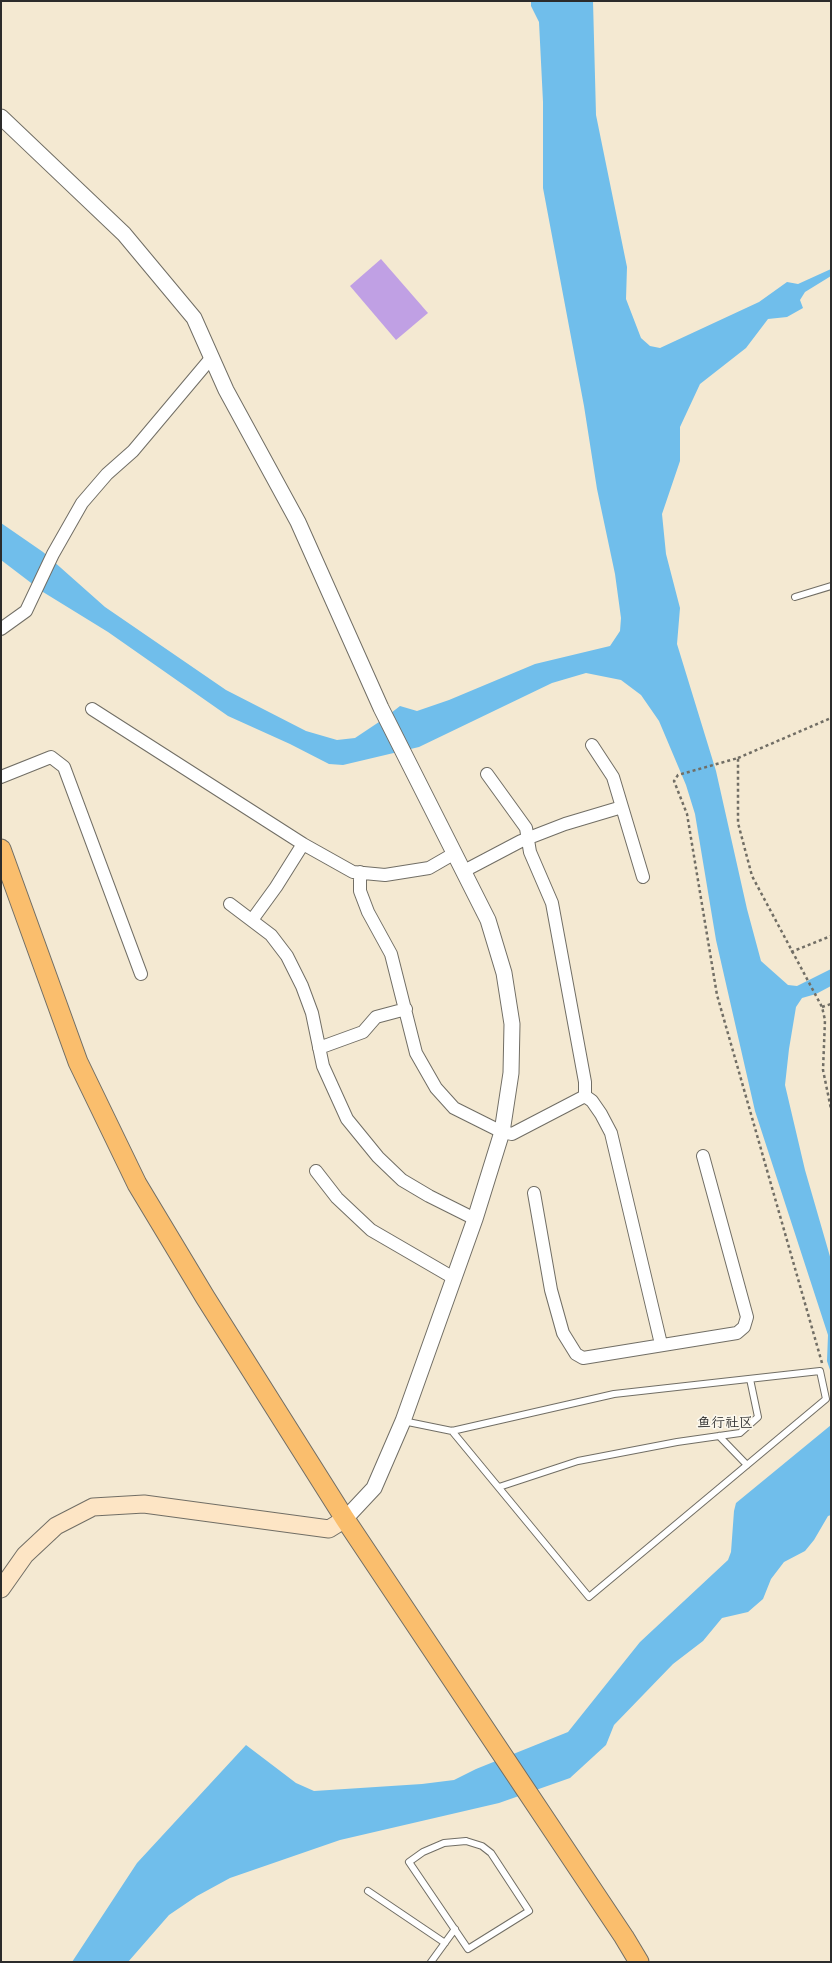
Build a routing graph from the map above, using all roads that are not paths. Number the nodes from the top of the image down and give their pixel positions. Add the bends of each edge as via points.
1 (1, 117) edge
2 (212, 357) junction
3 (831, 586) edge
4 (795, 597) dead end
5 (1, 629) edge
6 (92, 708) dead end
7 (592, 745) dead end
8 (487, 774) dead end
9 (1, 777) edge
10 (622, 808) junction
11 (527, 838) junction
12 (302, 844) junction
13 (1, 849) edge
14 (455, 853) junction
15 (464, 871) junction
16 (360, 872) junction
17 (644, 877) dead end
18 (6, 880) edge
19 (230, 904) dead end
20 (252, 920) junction
21 (140, 974) dead end
22 (406, 1009) junction
23 (319, 1048) junction
24 (585, 1096) junction
25 (502, 1132) junction
26 (703, 1156) dead end
27 (316, 1171) dead end
28 (534, 1193) dead end
29 (475, 1219) junction
30 (452, 1277) junction
31 (661, 1344) junction
32 (750, 1379) junction
33 (402, 1421) junction
34 (452, 1431) junction
35 (719, 1436) junction
36 (747, 1465) junction
37 (499, 1487) junction
38 (345, 1519) junction
39 (1, 1589) edge
40 (368, 1891) dead end
41 (455, 1929) junction
42 (445, 1943) junction
43 (431, 1962) edge
44 (639, 1962) edge

1 - 2 street via 124,234 194,318
2 - 5 street via 133,451 107,474 82,503 33,592 26,611
2 - 14 street via 226,390 298,522 381,708
3 - 4 lane
6 - 12 street
7 - 10 street via 613,777
8 - 11 street via 526,828
9 - 21 street via 51,757 64,766
10 - 11 street
10 - 17 street
11 - 15 street
11 - 24 street via 530,852 552,903 585,1082
12 - 16 street via 353,872
12 - 20 street
13 - 18 main road
14 - 15 street
14 - 16 street via 429,868 385,875
15 - 25 street via 488,920 504,973 512,1024 511,1073
16 - 22 street via 360,891 368,912 391,954
18 - 38 main road via 78,1062 137,1184
19 - 20 street
20 - 23 street via 271,934 287,956 312,1013
22 - 23 street via 376,1017 363,1032
22 - 25 street via 416,1053 436,1088 454,1108
23 - 29 street via 323,1066 347,1118 378,1157 402,1180
24 - 25 street via 512,1134
24 - 31 street via 592,1101 611,1133
25 - 29 street
26 - 31 street via 747,1317 744,1327 737,1333
27 - 30 street via 337,1198 371,1230
28 - 31 street via 551,1290 563,1333 576,1354 583,1358
29 - 30 street
30 - 33 street
32 - 34 lane via 614,1394
32 - 35 lane via 758,1417 740,1434
32 - 36 lane via 820,1371 826,1399
33 - 34 lane
33 - 38 street via 374,1488
34 - 37 lane
35 - 36 lane
35 - 37 lane via 578,1462
36 - 37 lane via 589,1597
38 - 39 main road via 329,1529 144,1504 93,1506 56,1526 25,1555
38 - 44 main road
40 - 42 lane
41 - 41 lane via 408,1862 444,1843 466,1841 482,1846 491,1853 529,1911 468,1949
41 - 42 lane
42 - 43 lane

